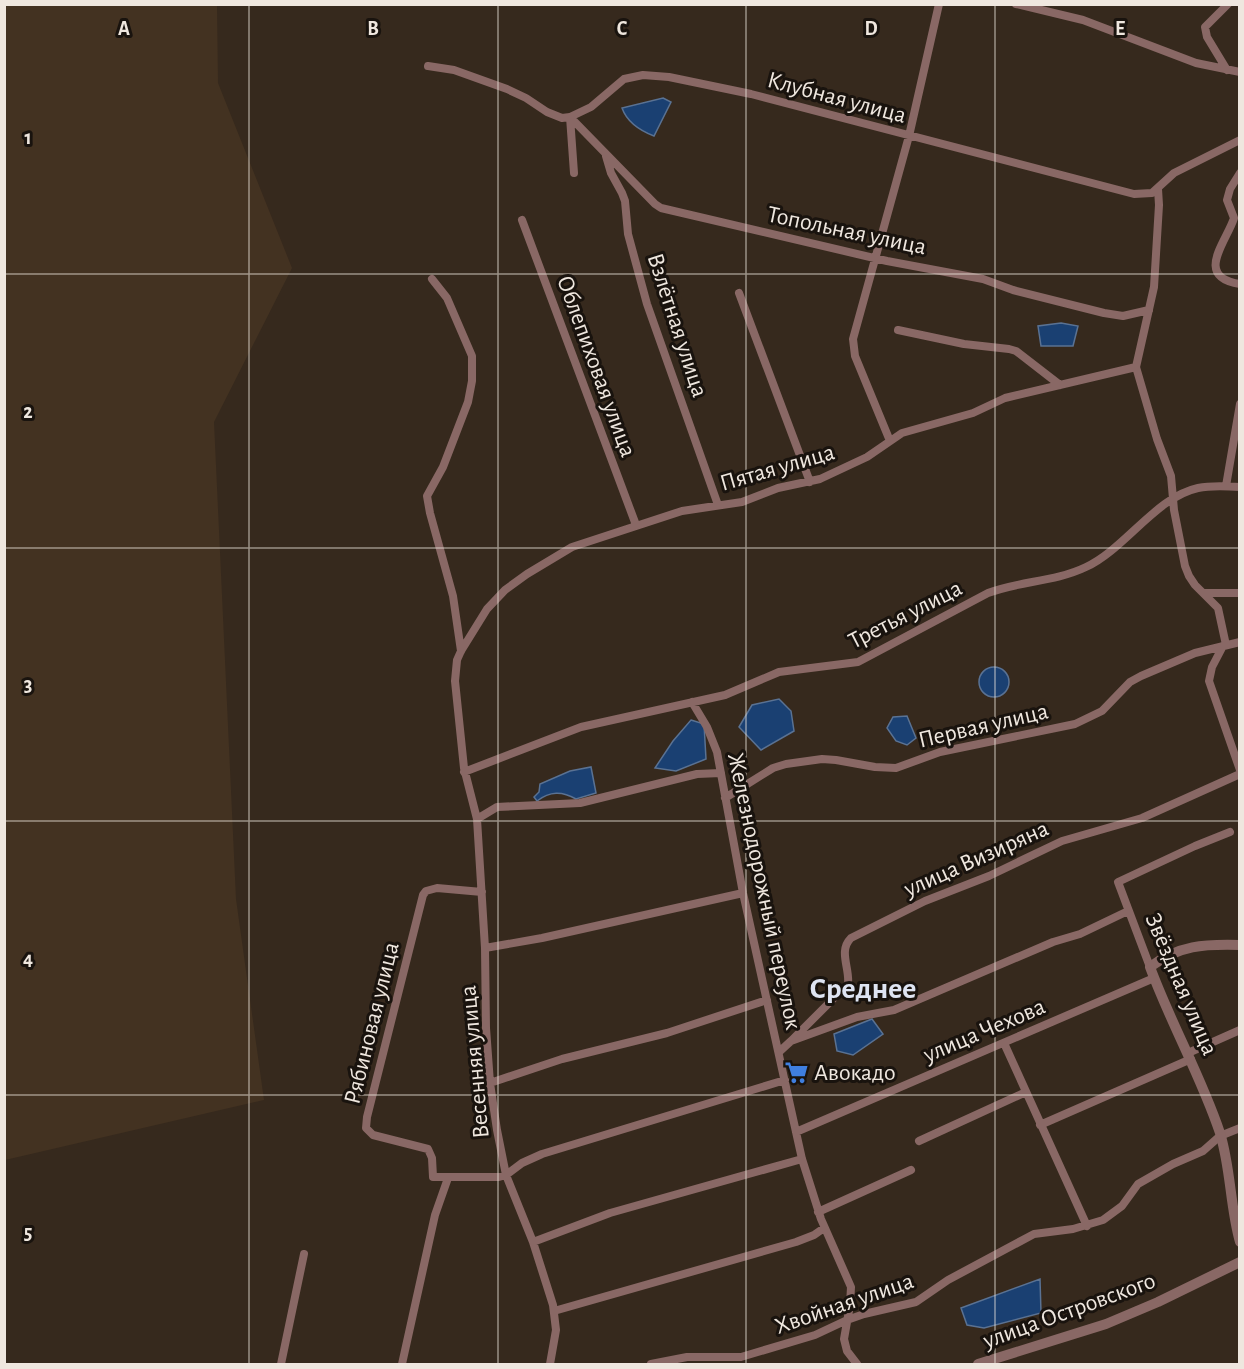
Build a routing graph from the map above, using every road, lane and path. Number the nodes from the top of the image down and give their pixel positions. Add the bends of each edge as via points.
1 (939, 4) edge
2 (1016, 4) edge
3 (1228, 4) edge
4 (428, 66) dead end
5 (1227, 70) junction
6 (1239, 72) edge
7 (570, 117) junction
8 (909, 136) junction
9 (1239, 140) edge
10 (606, 156) junction
11 (574, 173) dead end
12 (1239, 173) edge
13 (1158, 189) junction
14 (522, 220) dead end
15 (876, 258) junction
16 (432, 279) dead end
17 (1235, 284) edge
18 (739, 293) dead end
19 (1149, 310) junction
20 (898, 330) dead end
21 (1136, 367) junction
22 (1059, 385) junction
23 (1239, 404) edge
24 (890, 441) junction
25 (810, 482) junction
26 (1226, 486) junction
27 (1239, 487) edge
28 (1172, 500) junction
29 (718, 505) junction
30 (636, 525) junction
31 (1203, 593) junction
32 (1239, 593) edge
33 (1239, 642) edge
34 (1224, 645) junction
35 (461, 651) junction
36 (692, 702) junction
37 (464, 772) junction
38 (1239, 772) edge
39 (721, 773) junction
40 (725, 798) junction
41 (477, 819) junction
42 (1230, 832) dead end
43 (482, 892) junction
44 (744, 893) junction
45 (1128, 911) junction
46 (1239, 945) edge
47 (485, 948) junction
48 (1152, 973) junction
49 (767, 1000) junction
50 (1239, 1030) edge
51 (791, 1041) junction
52 (1004, 1043) junction
53 (779, 1052) junction
54 (1189, 1056) junction
55 (784, 1080) junction
56 (490, 1083) junction
57 (1026, 1092) junction
58 (1040, 1125) junction
59 (1239, 1128) edge
60 (796, 1132) junction
61 (1220, 1136) junction
62 (919, 1141) dead end
63 (802, 1159) junction
64 (911, 1170) dead end
65 (506, 1175) junction
66 (448, 1178) junction
67 (818, 1212) junction
68 (1087, 1226) junction
69 (824, 1228) junction
70 (1239, 1238) edge
71 (533, 1242) junction
72 (304, 1254) dead end
73 (1239, 1262) edge
74 (554, 1311) junction
75 (847, 1320) junction
76 (551, 1362) edge
77 (281, 1365) edge
78 (402, 1365) edge
79 (560, 1365) edge
80 (651, 1365) edge
81 (857, 1365) edge
82 (978, 1365) edge

1 - 8 street
2 - 5 street via 1083,20 1186,59
3 - 5 street via 1205,27
4 - 7 street via 478,78 518,93 554,116
5 - 6 street
7 - 8 street, Клубная улица via 600,101 618,82 643,75 735,91
7 - 10 street, Топольная улица
7 - 11 street
8 - 13 street, Клубная улица via 1126,193 1144,195
8 - 15 street
9 - 13 street via 1174,173
10 - 15 street, Топольная улица via 661,208
10 - 29 street, Взлётная улица via 625,201 628,234 647,304
12 - 17 street via 1227,200 1234,218 1216,260 1219,275
13 - 19 street via 1154,287
14 - 30 street, Облепиховая улица
15 - 19 street, Топольная улица via 983,279 1104,313 1124,316
15 - 24 street via 855,328 853,348
16 - 35 street via 447,298 472,356 468,402 443,467 427,496 454,602
18 - 25 street
19 - 21 street
20 - 22 street via 964,344 1010,348
21 - 22 street, Пятая улица
21 - 28 street via 1171,476
22 - 24 street, Пятая улица via 1005,398 974,413 913,429
23 - 26 street
24 - 25 street, Пятая улица via 867,457
25 - 29 street, Пятая улица
26 - 27 street, Третья улица
26 - 28 street, Третья улица via 1197,488
28 - 31 street via 1185,566
28 - 36 street, Третья улица via 1088,567 988,593 858,662 778,672 736,691
29 - 30 street, Пятая улица
30 - 35 street, Пятая улица via 572,547 515,582 487,609
31 - 32 street
31 - 34 street via 1218,608
33 - 34 street, Первая улица
34 - 38 street via 1209,681
34 - 40 street, Первая улица via 1141,676 1102,711 1074,724 940,752 896,768 822,759 786,764
35 - 37 street via 455,681
36 - 37 street, Третья улица via 581,726
36 - 39 street, Железнодорожный переулок via 713,740
37 - 41 street, Весенняя улица
38 - 51 street, улица Визиряна via 1142,818 1062,841 851,938 845,949 848,984
39 - 40 street, Железнодорожный переулок
39 - 41 street via 697,774 580,803 497,807
40 - 44 street, Железнодорожный переулок
41 - 43 street, Весенняя улица
42 - 45 street, Звёздная улица via 1118,882
43 - 47 street, Весенняя улица
43 - 66 street, Рябиновая улица via 431,888 423,895 367,1117 366,1128 373,1135 428,1149 433,1177
44 - 47 street
44 - 49 street, Железнодорожный переулок
45 - 48 street, Звёздная улица
45 - 51 street via 894,1010 857,1017
46 - 48 street via 1182,949 1161,958
47 - 56 street, Весенняя улица
48 - 52 street, улица Чехова
48 - 54 street, Звёздная улица
49 - 53 street, Железнодорожный переулок
49 - 56 street
50 - 54 street
51 - 53 street, улица Визиряна
52 - 57 street
52 - 60 street, улица Чехова
53 - 55 street, Железнодорожный переулок
54 - 58 street
54 - 61 street, Звёздная улица
55 - 60 street, Железнодорожный переулок
55 - 65 street via 542,1154
56 - 65 street, Весенняя улица
57 - 58 street
57 - 62 street
58 - 68 street
59 - 61 street, Хвойная улица
60 - 63 street, Железнодорожный переулок
61 - 68 street, Хвойная улица via 1203,1151 1138,1184 1114,1214
61 - 70 street, Звёздная улица
63 - 67 street, Железнодорожный переулок
63 - 71 street via 610,1213
64 - 67 street
65 - 66 street
65 - 71 street, Весенняя улица
66 - 78 street via 435,1215
67 - 69 street, Железнодорожный переулок
68 - 75 street, Хвойная улица via 1034,1234 948,1280 916,1302
69 - 74 street via 796,1242
69 - 75 street, Железнодорожный переулок via 850,1287
71 - 74 street, Весенняя улица
72 - 77 street
73 - 82 street, улица Островского via 1106,1324
74 - 76 street, Весенняя улица via 556,1330
75 - 80 street, Хвойная улица via 815,1335 741,1358 687,1357
75 - 81 street, Железнодорожный переулок via 845,1345
76 - 79 street

